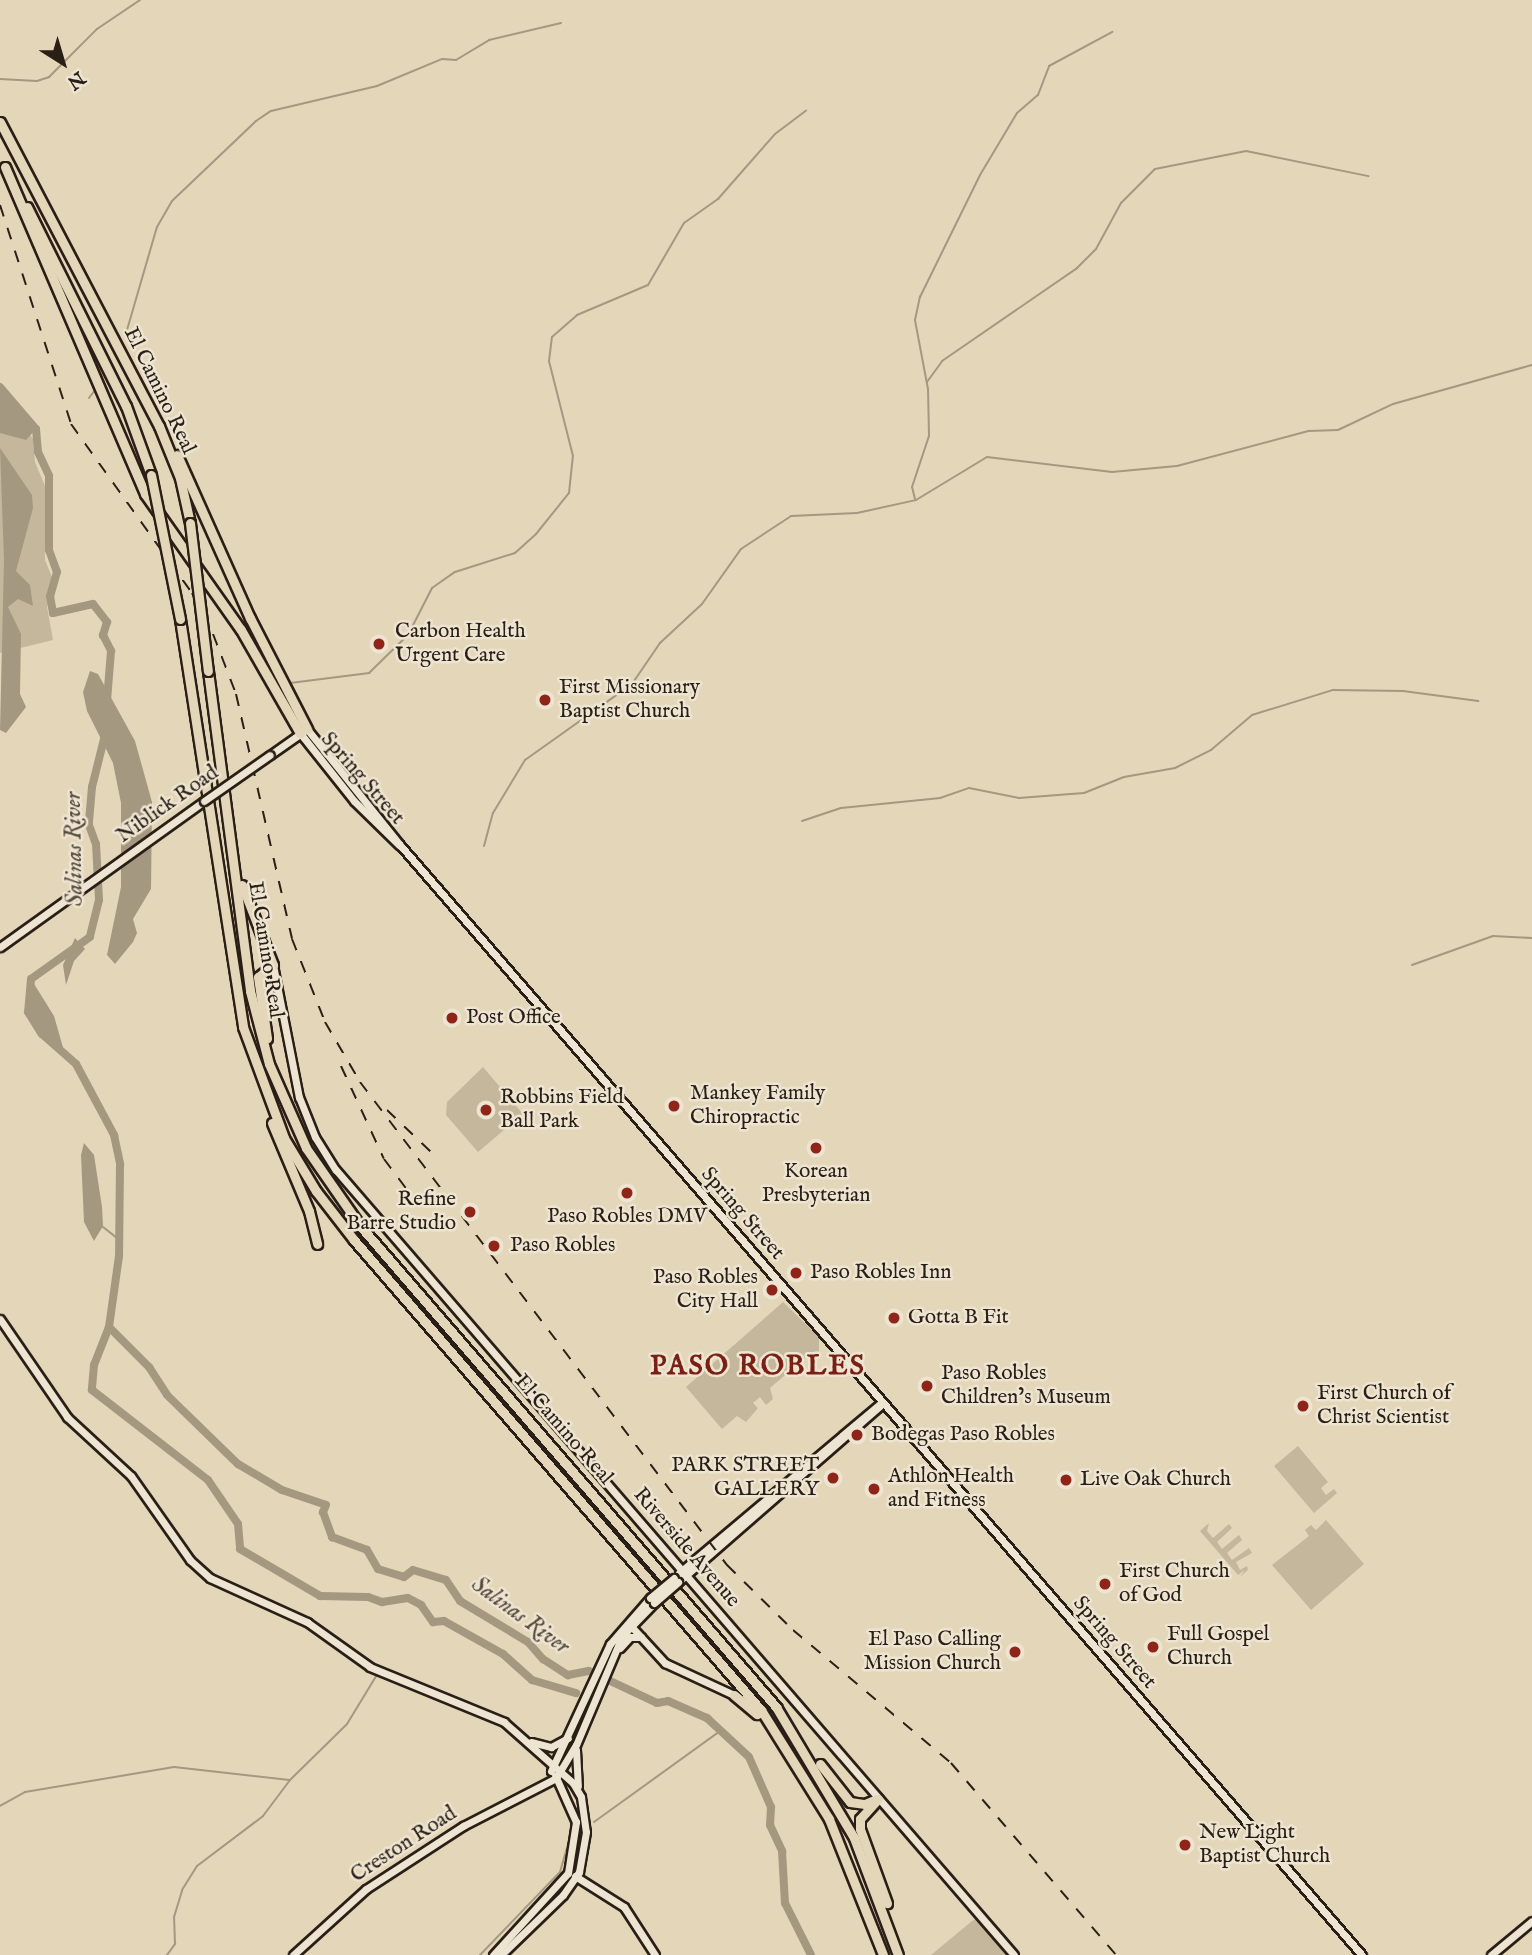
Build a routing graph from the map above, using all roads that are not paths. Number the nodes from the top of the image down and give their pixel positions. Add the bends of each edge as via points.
1 (0, 122) edge
2 (3, 163) edge
3 (142, 393) junction
4 (303, 731) junction
5 (226, 805) junction
6 (50, 909) junction
7 (0, 941) edge
8 (0, 947) edge
9 (273, 965) junction
10 (269, 1064) junction
11 (262, 1087) junction
12 (317, 1244) dead end
13 (0, 1320) edge
14 (882, 1402) junction
15 (685, 1572) junction
16 (652, 1601) junction
17 (630, 1625) junction
18 (641, 1637) junction
19 (615, 1647) junction
20 (734, 1695) joint
21 (776, 1707) junction
22 (569, 1738) junction
23 (528, 1741) junction
24 (577, 1743) junction
25 (798, 1764) junction
26 (556, 1772) junction
27 (581, 1797) junction
28 (878, 1799) junction
29 (568, 1873) junction
30 (576, 1877) junction
31 (1532, 1921) edge
32 (293, 1955) edge
33 (493, 1955) edge
34 (501, 1955) edge
35 (655, 1955) edge
36 (883, 1955) edge
37 (900, 1955) edge
38 (1014, 1955) edge
39 (1362, 1955) edge
40 (1491, 1955) edge

1 - 3 highway, El Camino Real
2 - 4 highway via 140,484 241,630
2 - 11 highway, El Camino Real, bridge via 88,323 151,475 180,620 238,999
3 - 4 highway via 164,424
3 - 5 highway, El Camino Real, bridge via 175,464 190,523
4 - 6 main road, Niblick Road, bridge
4 - 14 main road, Spring Street
5 - 9 highway via 245,900
5 - 10 highway, El Camino Real via 250,991
6 - 7 main road, Niblick Road
6 - 8 main road, Niblick Road
9 - 10 highway via 258,977
9 - 15 main road, Riverside Avenue via 299,1097 315,1138 335,1170
10 - 21 highway, El Camino Real via 306,1148 361,1227
11 - 12 highway
11 - 25 highway, El Camino Real via 285,1138 332,1212 734,1677
13 - 23 main road via 67,1417 131,1476 190,1560 210,1578 307,1622 370,1667 485,1712
14 - 15 main road
14 - 39 main road, Spring Street
15 - 16 main road, bridge
15 - 28 main road, Riverside Avenue
16 - 17 main road
16 - 19 main road
17 - 18 main road
17 - 19 main road
18 - 19 main road
18 - 20 main road via 665,1663
19 - 22 main road
19 - 24 main road
20 - 25 highway via 751,1707
21 - 28 highway via 846,1799 860,1804
21 - 37 highway, El Camino Real via 843,1817
22 - 23 main road via 551,1747
22 - 26 main road
23 - 26 main road
24 - 26 main road
24 - 27 main road
25 - 36 highway, El Camino Real via 849,1861
26 - 27 main road
26 - 29 main road via 576,1822
26 - 32 main road, Creston Road via 526,1797 463,1826 366,1889
27 - 30 main road via 585,1845
28 - 37 highway via 860,1819 860,1829
28 - 38 main road, Riverside Avenue
29 - 30 main road
29 - 33 main road
30 - 34 main road
30 - 35 main road via 624,1907
31 - 40 main road

